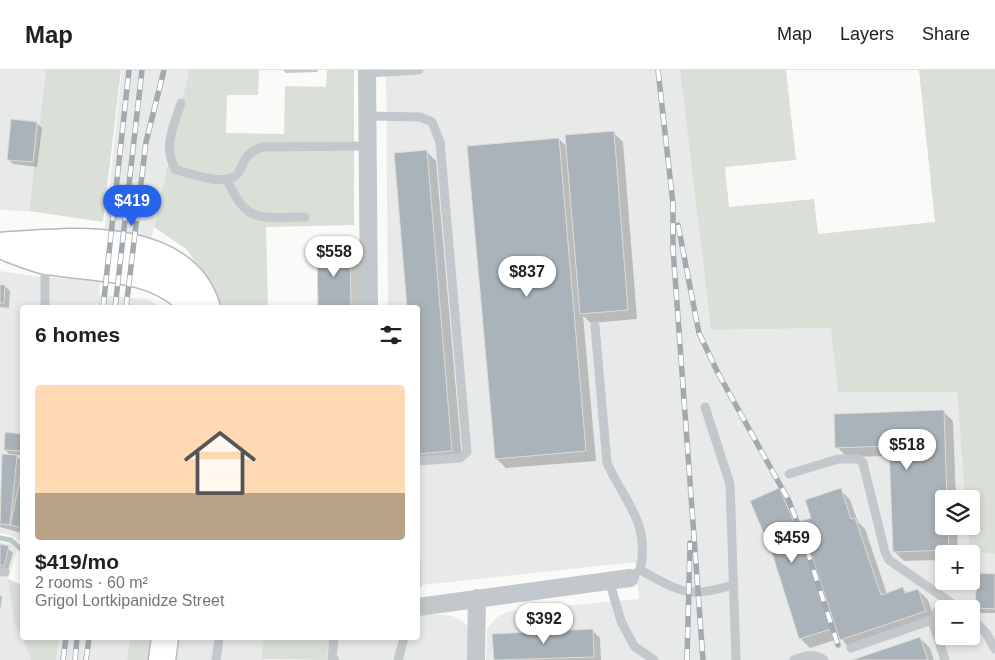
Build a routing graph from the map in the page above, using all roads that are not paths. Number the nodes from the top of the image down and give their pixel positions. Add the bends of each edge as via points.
1 (419, 70) edge
2 (367, 72) edge
3 (181, 103) dead end
4 (368, 116) junction
5 (368, 146) junction
6 (227, 180) junction
7 (305, 217) dead end
8 (45, 261) junction
9 (45, 305) edge
10 (192, 305) edge
11 (206, 305) edge
12 (369, 305) edge
13 (595, 326) dead end
14 (705, 407) dead end
15 (420, 461) edge
16 (789, 474) dead end
17 (635, 574) junction
18 (609, 580) junction
19 (733, 585) junction
20 (477, 598) junction
21 (945, 598) junction
22 (948, 600) edge
23 (420, 606) edge
24 (932, 620) junction
25 (980, 627) edge
26 (165, 640) edge
27 (219, 640) edge
28 (334, 640) edge
29 (403, 640) edge
30 (850, 648) dead end
31 (995, 648) edge
32 (162, 660) edge
33 (216, 660) edge
34 (335, 660) edge
35 (398, 660) edge
36 (476, 660) edge
37 (654, 660) edge
38 (736, 660) edge
39 (794, 660) edge
40 (824, 660) edge
41 (945, 660) edge

1 - 2 lane
2 - 4 street
3 - 6 lane via 168,151 171,162 176,170
4 - 5 street
4 - 15 lane via 420,117 432,122 440,142 467,452 460,458
5 - 6 lane via 263,147 252,150 236,177
5 - 12 street
6 - 7 lane via 244,210 257,217
8 - 9 lane
8 - 10 street via 134,272 165,282
8 - 11 street via 0,246 56,242 102,244 157,254 174,262 192,278
13 - 17 lane via 607,463 635,511 644,541
14 - 19 lane via 730,484
16 - 21 lane via 838,459 859,459 863,463 889,560
17 - 18 street
17 - 19 lane via 687,592 708,592
18 - 20 street
18 - 37 lane via 621,621 634,646
19 - 38 lane
20 - 23 street
20 - 36 street
21 - 22 lane
21 - 24 lane
24 - 30 lane
24 - 41 lane
25 - 31 lane
26 - 32 street
27 - 33 lane
28 - 34 lane via 332,660
29 - 35 lane
39 - 40 lane via 810,654

